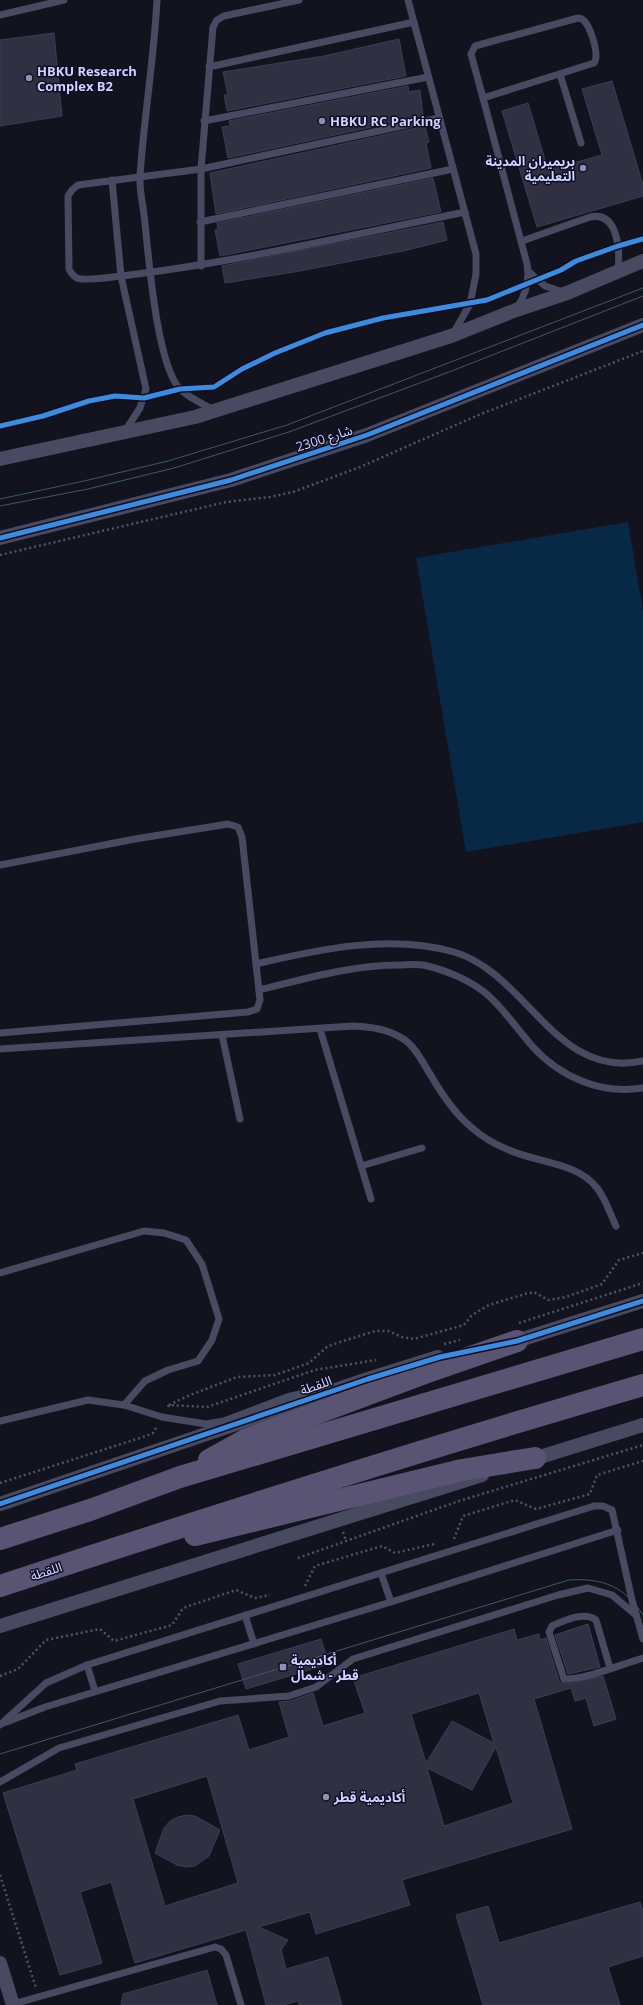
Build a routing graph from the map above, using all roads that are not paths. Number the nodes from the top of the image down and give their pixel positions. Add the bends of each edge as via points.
1 (64, 0) edge
2 (154, 0) edge
3 (299, 0) edge
4 (408, 0) edge
5 (0, 15) edge
6 (414, 22) junction
7 (209, 67) junction
8 (560, 74) junction
9 (428, 77) junction
10 (483, 98) junction
11 (439, 118) junction
12 (204, 120) junction
13 (581, 143) dead end
14 (201, 169) junction
15 (453, 169) junction
16 (140, 177) junction
17 (112, 180) junction
18 (465, 212) junction
19 (200, 222) junction
20 (522, 241) junction
21 (643, 261) edge
22 (201, 266) junction
23 (528, 271) junction
24 (618, 271) junction
25 (151, 272) junction
26 (121, 276) junction
27 (567, 293) junction
28 (516, 310) junction
29 (640, 327) edge
30 (451, 336) junction
31 (214, 410) junction
32 (124, 433) junction
33 (0, 459) edge
34 (0, 538) edge
35 (0, 865) edge
36 (256, 964) junction
37 (259, 990) junction
38 (320, 1029) junction
39 (0, 1033) edge
40 (222, 1035) junction
41 (0, 1049) edge
42 (643, 1061) edge
43 (643, 1088) edge
44 (240, 1119) dead end
45 (422, 1148) dead end
46 (361, 1166) junction
47 (371, 1199) dead end
48 (616, 1226) dead end
49 (0, 1273) edge
50 (643, 1301) edge
51 (643, 1339) edge
52 (517, 1341) junction
53 (368, 1379) junction
54 (643, 1385) edge
55 (124, 1405) junction
56 (0, 1421) edge
57 (643, 1425) edge
58 (535, 1458) junction
59 (180, 1477) junction
60 (0, 1504) edge
61 (618, 1530) junction
62 (0, 1539) edge
63 (62, 1566) junction
64 (381, 1573) junction
65 (0, 1586) edge
66 (391, 1602) junction
67 (244, 1615) junction
68 (637, 1616) junction
69 (0, 1626) edge
70 (643, 1638) edge
71 (254, 1644) junction
72 (643, 1658) edge
73 (86, 1665) junction
74 (610, 1668) junction
75 (95, 1691) junction
76 (0, 1725) edge
77 (0, 1782) edge
78 (0, 1963) edge
79 (13, 2005) edge
80 (242, 2005) edge

1 - 5 lane
2 - 16 lane via 150,95
3 - 7 lane via 224,16 218,20 214,27
4 - 6 lane
6 - 7 lane
6 - 9 lane
7 - 12 lane
8 - 10 lane
8 - 10 lane via 597,60 588,25 582,19 476,46 471,54
8 - 13 lane
9 - 11 lane
9 - 12 lane
10 - 20 lane
11 - 14 lane
11 - 15 lane
12 - 14 lane
14 - 16 lane
14 - 19 lane
15 - 18 lane
15 - 19 lane
16 - 17 lane
16 - 25 lane
17 - 26 lane
17 - 26 lane via 78,185 68,196 69,269 72,275 78,278
18 - 22 lane
18 - 30 lane via 476,254 476,274 470,304
19 - 22 lane
20 - 23 lane
20 - 24 lane via 590,217 602,216 612,225 616,238 619,254
21 - 24 street
22 - 25 lane
23 - 27 lane via 545,286
23 - 28 lane via 525,292
24 - 27 street
25 - 26 lane
25 - 31 lane via 157,317 174,380 180,389
26 - 32 lane via 146,389 140,408
27 - 28 street
28 - 30 street
29 - 34 street, شارع 2300 via 367,435 231,480
30 - 31 street
31 - 32 street
32 - 33 street
35 - 36 lane via 135,839 234,825 238,827 242,837
36 - 37 lane
36 - 42 lane via 376,943 397,943 455,952 482,965 503,980 566,1044 582,1053 617,1063
37 - 39 lane via 260,1004 257,1009 248,1012
37 - 43 lane via 377,965 421,965 469,982 490,997 533,1047 570,1076 590,1085 612,1089
38 - 40 lane
38 - 46 lane
38 - 48 lane via 371,1027 387,1030 405,1040 417,1053 448,1102 471,1127 509,1150 562,1166 588,1178 601,1194
40 - 41 lane
40 - 44 lane
45 - 46 lane
46 - 47 lane
49 - 55 lane via 144,1231 164,1232 186,1240 202,1264 219,1319 212,1340 198,1361 168,1370 145,1381
50 - 52 street, اللقطة
51 - 59 main road
52 - 53 street, اللقطة via 440,1357
52 - 59 main road via 245,1440
53 - 55 lane via 287,1397 224,1421 206,1424 162,1416
53 - 60 street, اللقطة
54 - 63 main road, اللقطة via 501,1426 187,1524
55 - 56 lane via 88,1400
57 - 58 street
58 - 63 main road via 462,1470
58 - 69 street
59 - 62 main road
61 - 64 lane via 612,1510 594,1506
61 - 66 lane
61 - 68 lane
63 - 65 main road, اللقطة
64 - 66 lane
64 - 67 lane
66 - 71 lane
67 - 71 lane
67 - 73 lane
68 - 70 lane
68 - 77 lane via 612,1595 588,1588 353,1658 316,1687 289,1696 220,1701 59,1748
71 - 75 lane
72 - 74 lane
73 - 75 lane
73 - 76 lane via 46,1683
74 - 74 lane via 574,1679 564,1679 550,1632 552,1626 585,1615 591,1616 596,1620
75 - 76 lane
78 - 79 street
79 - 80 lane via 215,1947 226,1955

